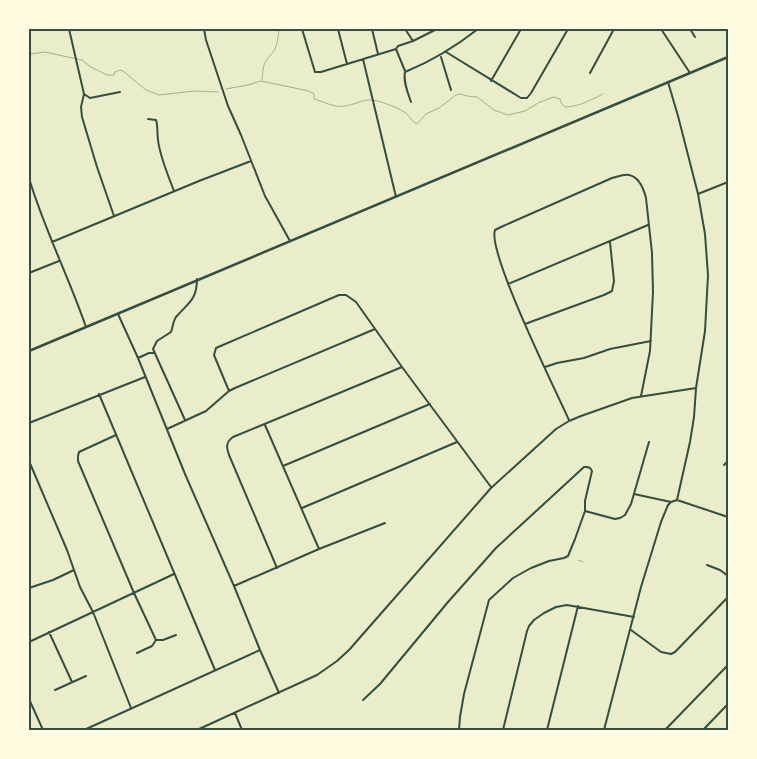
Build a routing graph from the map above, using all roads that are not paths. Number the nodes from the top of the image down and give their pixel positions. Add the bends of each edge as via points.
1 (69, 29) edge
2 (204, 29) edge
3 (302, 29) edge
4 (338, 29) edge
5 (372, 29) edge
6 (405, 29) edge
7 (437, 29) edge
8 (478, 29) edge
9 (520, 29) edge
10 (568, 29) edge
11 (614, 29) edge
12 (661, 29) edge
13 (690, 29) edge
14 (695, 37) dead end
15 (413, 41) junction
16 (396, 49) junction
17 (446, 52) junction
18 (378, 54) junction
19 (440, 56) junction
20 (728, 56) edge
21 (363, 59) junction
22 (348, 64) junction
23 (405, 72) junction
24 (590, 73) dead end
25 (690, 73) junction
26 (491, 80) junction
27 (668, 82) junction
28 (451, 90) dead end
29 (120, 92) dead end
30 (84, 94) junction
31 (411, 102) dead end
32 (148, 119) dead end
33 (251, 161) junction
34 (29, 178) edge
35 (728, 182) edge
36 (174, 191) junction
37 (698, 194) junction
38 (396, 197) junction
39 (114, 216) junction
40 (648, 225) junction
41 (290, 241) junction
42 (52, 242) junction
43 (610, 242) junction
44 (60, 260) junction
45 (29, 273) edge
46 (197, 280) junction
47 (508, 284) junction
48 (118, 314) junction
49 (525, 324) junction
50 (86, 328) junction
51 (375, 329) junction
52 (651, 341) junction
53 (29, 351) edge
54 (154, 352) junction
55 (138, 358) junction
56 (402, 367) junction
57 (545, 367) junction
58 (146, 376) junction
59 (696, 388) junction
60 (229, 391) junction
61 (99, 394) junction
62 (641, 396) junction
63 (430, 404) junction
64 (185, 420) junction
65 (569, 421) junction
66 (29, 423) edge
67 (265, 424) junction
68 (167, 429) junction
69 (116, 436) junction
70 (458, 442) junction
71 (649, 442) dead end
72 (29, 461) edge
73 (728, 461) edge
74 (724, 465) dead end
75 (283, 466) junction
76 (33, 471) junction
77 (29, 473) edge
78 (491, 488) junction
79 (634, 494) junction
80 (677, 500) junction
81 (671, 502) junction
82 (302, 508) junction
83 (585, 511) junction
84 (728, 518) edge
85 (385, 522) dead end
86 (319, 549) junction
87 (707, 565) dead end
88 (277, 568) junction
89 (74, 570) junction
90 (175, 574) junction
91 (728, 576) edge
92 (234, 586) junction
93 (29, 588) edge
94 (134, 593) junction
95 (728, 597) edge
96 (578, 606) junction
97 (93, 612) junction
98 (634, 617) junction
99 (631, 630) junction
100 (49, 632) junction
101 (176, 635) dead end
102 (156, 640) junction
103 (29, 642) edge
104 (260, 650) junction
105 (137, 652) dead end
106 (728, 665) edge
107 (215, 670) junction
108 (86, 676) dead end
109 (72, 682) junction
110 (56, 690) dead end
111 (279, 693) junction
112 (29, 699) edge
113 (363, 700) dead end
114 (728, 704) edge
115 (131, 708) junction
116 (236, 713) junction
117 (42, 730) edge
118 (84, 730) edge
119 (197, 730) edge
120 (242, 730) edge
121 (459, 730) edge
122 (503, 730) edge
123 (548, 730) edge
124 (604, 730) edge
125 (665, 730) edge
126 (702, 730) edge

1 - 30 street
2 - 33 street via 228,106
3 - 22 street via 315,72
4 - 22 street
5 - 18 street
6 - 15 street
7 - 15 street
8 - 17 street
9 - 26 street
10 - 26 street via 527,98 521,98
11 - 24 street
12 - 25 street
13 - 14 street
15 - 16 street
16 - 18 street
16 - 23 street
17 - 19 street
17 - 26 street
18 - 21 street
19 - 23 street
19 - 28 street
20 - 25 main road
21 - 22 street
21 - 38 street
23 - 31 street
25 - 27 main road
27 - 37 street
27 - 38 main road
29 - 30 street via 90,98
30 - 39 street via 82,117
32 - 36 street via 157,122 160,149
33 - 36 street
33 - 41 street via 265,196
34 - 42 street
35 - 37 street
36 - 39 street
37 - 59 street via 708,275 705,331
38 - 41 main road
39 - 42 street
40 - 43 street
40 - 47 street via 646,198 639,183 629,175 612,178 494,230
40 - 52 street via 653,292
41 - 46 main road
42 - 44 street
43 - 47 street
43 - 49 street via 612,290
44 - 45 street
44 - 50 street
46 - 48 main road
46 - 54 street via 197,288 187,307 176,318 172,332 154,344
47 - 49 street
48 - 50 main road
48 - 55 street
49 - 57 street
50 - 53 main road
51 - 56 street
51 - 60 street
51 - 60 street via 356,302 344,294 219,345 214,355
52 - 57 street
52 - 62 street
54 - 55 street
54 - 64 street
55 - 58 street
56 - 63 street
56 - 67 street
57 - 65 street
58 - 61 street
58 - 68 street
59 - 62 street
59 - 80 street via 690,442
60 - 64 street via 206,411
61 - 66 street
61 - 69 street
62 - 65 street
63 - 70 street
63 - 75 street
64 - 68 street
65 - 78 street via 550,434
67 - 75 street
67 - 88 street via 229,440 227,449
68 - 92 street
69 - 90 street
69 - 94 street via 79,452 78,461
70 - 78 street
70 - 82 street
71 - 79 street
72 - 76 street
73 - 74 street
75 - 82 street
76 - 77 street
76 - 89 street
78 - 111 street via 349,650 324,672
79 - 81 street
79 - 83 street via 625,516 620,518
80 - 81 street
80 - 84 street
81 - 98 street via 661,522
82 - 86 street
83 - 113 street via 592,474 587,467 496,548
83 - 121 street via 568,556 522,572 489,600 464,694
85 - 86 street
86 - 88 street
87 - 91 street
88 - 92 street
89 - 93 street
89 - 97 street
90 - 94 street
90 - 107 street
92 - 104 street
94 - 97 street
94 - 102 street
95 - 99 street via 671,654 661,652
96 - 98 street
96 - 122 street via 550,609 530,626
96 - 123 street
97 - 100 street
97 - 115 street
98 - 99 street
99 - 124 street
100 - 103 street
100 - 109 street
101 - 102 street
102 - 105 street via 152,646
104 - 107 street
104 - 111 street
106 - 125 street
107 - 115 street
108 - 109 street
109 - 110 street
111 - 116 street
112 - 117 street
114 - 126 street
115 - 118 street
116 - 119 street
116 - 120 street

